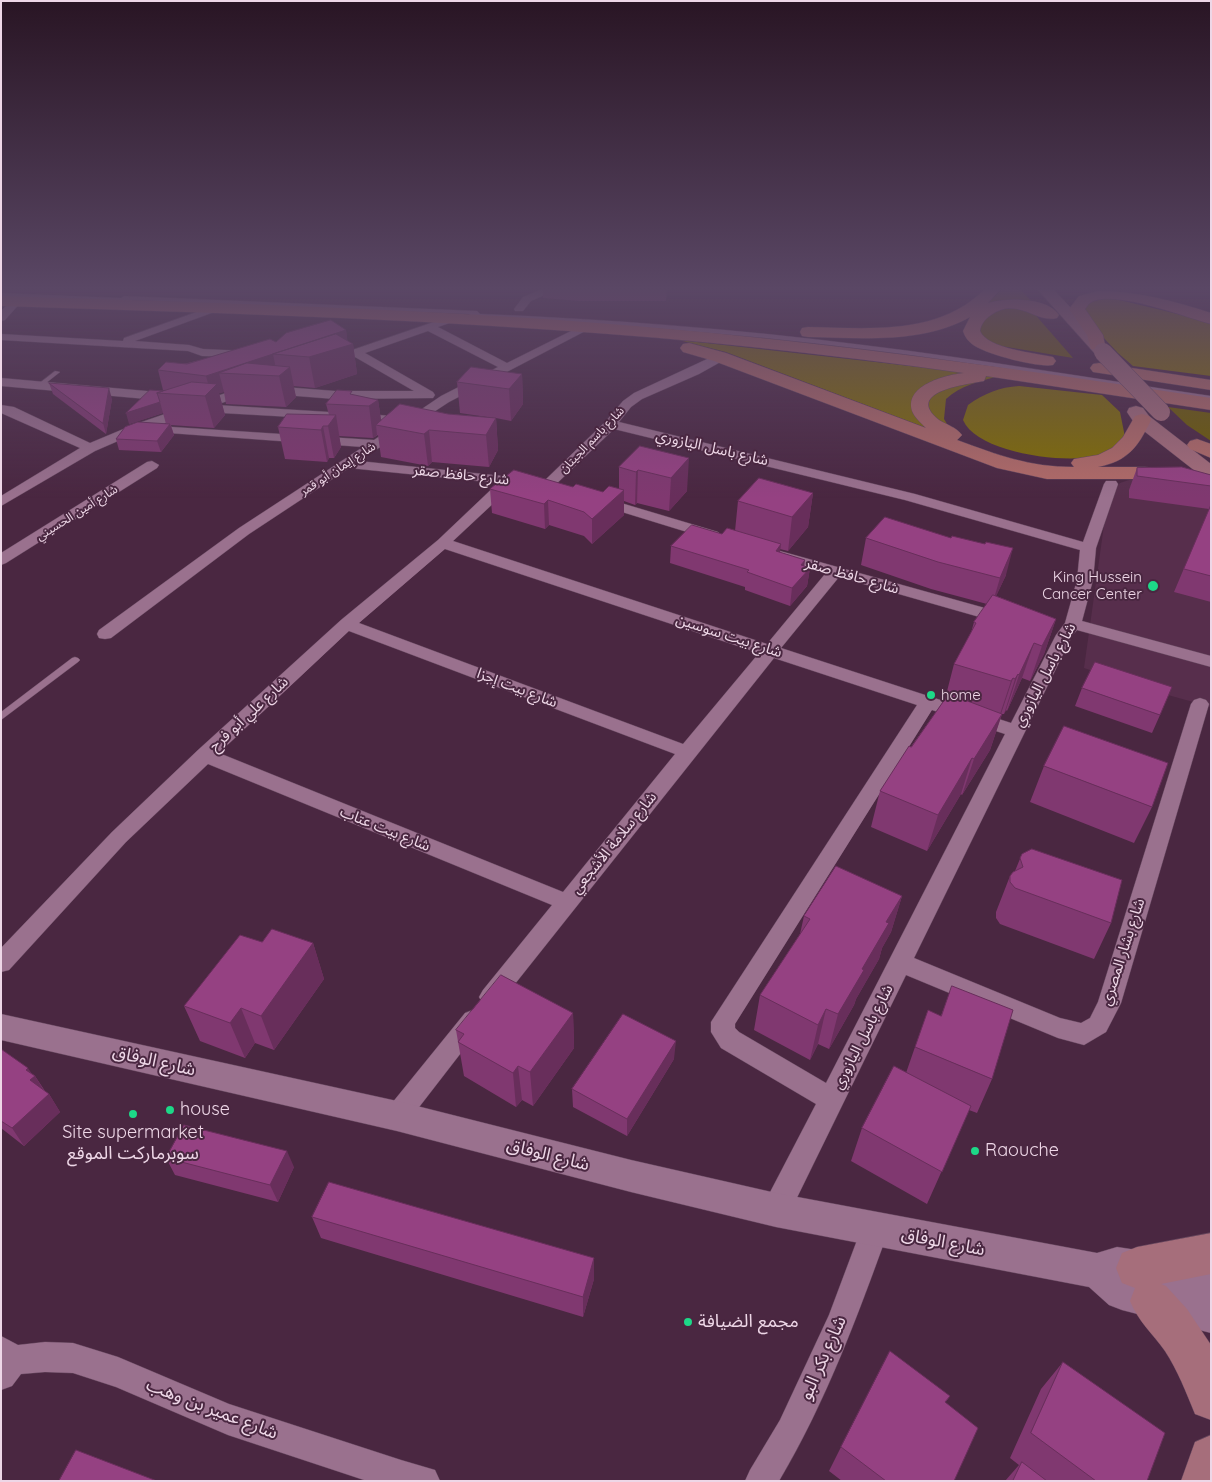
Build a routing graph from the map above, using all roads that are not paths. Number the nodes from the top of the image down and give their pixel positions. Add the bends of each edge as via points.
1 (338, 359) edge
2 (367, 359) edge
3 (491, 359) edge
4 (522, 359) edge
5 (716, 359) edge
6 (726, 359) edge
7 (907, 359) edge
8 (948, 359) edge
9 (969, 359) edge
10 (1032, 359) edge
11 (1039, 359) edge
12 (1101, 359) edge
13 (1105, 359) edge
14 (1047, 361) junction
15 (320, 365) edge
16 (506, 367) junction
17 (57, 372) dead end
18 (1145, 374) junction
19 (285, 377) edge
20 (1052, 379) junction
21 (1211, 379) edge
22 (1, 382) edge
23 (1211, 385) edge
24 (39, 386) junction
25 (249, 389) junction
26 (1211, 393) edge
27 (428, 395) junction
28 (1211, 398) edge
29 (445, 399) junction
30 (212, 401) junction
31 (1211, 404) edge
32 (195, 407) junction
33 (1, 409) edge
34 (1139, 416) junction
35 (413, 420) junction
36 (611, 424) junction
37 (138, 428) junction
38 (377, 444) junction
39 (90, 448) junction
40 (1206, 451) edge
41 (345, 464) junction
42 (152, 465) dead end
43 (1211, 474) edge
44 (510, 481) junction
45 (1111, 484) dead end
46 (547, 485) junction
47 (1211, 490) edge
48 (566, 491) edge
49 (584, 496) edge
50 (1, 502) edge
51 (724, 539) edge
52 (443, 543) junction
53 (1088, 548) junction
54 (770, 553) edge
55 (1, 560) edge
56 (835, 572) junction
57 (1017, 622) edge
58 (347, 624) junction
59 (1065, 626) junction
60 (105, 634) dead end
61 (772, 650) junction
62 (1211, 652) edge
63 (75, 660) dead end
64 (1211, 662) edge
65 (927, 703) junction
66 (1200, 704) dead end
67 (1, 717) edge
68 (1015, 732) junction
69 (687, 752) junction
70 (205, 755) junction
71 (566, 902) junction
72 (901, 963) junction
73 (1, 964) edge
74 (1, 1026) edge
75 (831, 1100) junction
76 (397, 1116) junction
77 (776, 1210) junction
78 (875, 1229) junction
79 (1211, 1253) edge
80 (1144, 1284) junction
81 (1211, 1289) edge
82 (1211, 1314) edge
83 (6, 1362) edge
84 (1211, 1398) edge
85 (1211, 1458) edge
86 (424, 1481) edge
87 (761, 1481) edge
88 (1204, 1481) edge

1 - 15 street
2 - 27 street
3 - 16 street
4 - 16 street, شارع إيمان أبو قمر
5 - 36 street, شارع باسم الجيتان via 638,396
6 - 47 main road via 1004,464 1054,474 1145,473 1169,476
7 - 20 main road
8 - 28 lane
9 - 26 lane
10 - 14 main road
11 - 14 main road
12 - 34 main road
13 - 40 main road, bridge
14 - 18 main road
16 - 29 street, شارع إيمان أبو قمر
17 - 24 lane
18 - 21 main road
18 - 23 main road
19 - 25 street
20 - 31 main road
20 - 34 main road via 961,377 934,386 920,400 920,410 926,420 939,429 969,443 1004,455 1056,464 1086,463 1125,450 1132,441
22 - 24 street
24 - 30 street
25 - 27 street via 335,395
25 - 30 street
27 - 29 street
29 - 35 street, شارع إيمان أبو قمر
30 - 32 street
32 - 35 street
32 - 37 street
33 - 39 street
34 - 43 main road
35 - 38 street, شارع إيمان أبو قمر
36 - 46 street, شارع باسم الجيتان
36 - 53 street, شارع باسل اليازوري via 881,490
37 - 38 street
37 - 39 street
38 - 41 street, شارع إيمان أبو قمر
39 - 50 street
41 - 44 street, شارع حافظ صقر
41 - 60 street, شارع إيمان أبو قمر via 244,531
42 - 55 street, شارع أمين الحسيني
44 - 46 street, شارع حافظ صقر
44 - 52 street, شارع علي أبو فرح
45 - 53 street
46 - 48 street, شارع حافظ صقر
49 - 51 street
52 - 58 street, شارع علي أبو فرح
52 - 61 street, شارع بيت سوسين
53 - 59 street, شارع باسل اليازوري via 1085,580
54 - 56 street, شارع حافظ صقر
56 - 57 street, شارع حافظ صقر
56 - 61 street, شارع سلامة الأشجعي
58 - 69 street, شارع بيت إجزا
58 - 70 street, شارع علي أبو فرح
59 - 62 street via 1142,631
59 - 64 street
59 - 68 street, شارع باسل اليازوري
61 - 65 street, شارع بيت سوسين
61 - 69 street, شارع سلامة الأشجعي
63 - 67 lane
65 - 68 street, شارع بيت سوسين
65 - 75 street via 723,1022 723,1032 730,1040
66 - 72 street, شارع بشار المصري via 1109,1003 1098,1025 1084,1034 1058,1028
68 - 72 street, شارع باسل اليازوري
69 - 71 street, شارع سلامة الأشجعي
70 - 71 street, شارع بيت عتاب
70 - 73 street, شارع علي أبو فرح via 118,837
71 - 76 street, شارع سلامة الأشجعي
72 - 75 street, شارع باسل اليازوري
74 - 76 street, شارع الوفاق
75 - 77 street, شارع باسل اليازوري
76 - 77 street, شارع الوفاق
77 - 78 street, شارع الوفاق
78 - 80 street, شارع الوفاق via 1097,1271 1122,1292
78 - 87 street, شارع بكر البو via 841,1321 791,1430
79 - 80 main road
80 - 81 street, شارع الوفاق
80 - 82 street, شارع الوفاق
80 - 84 main road via 1190,1348
83 - 86 street, شارع عمير بن وهب via 45,1357 73,1358 118,1372 228,1419
85 - 88 main road

